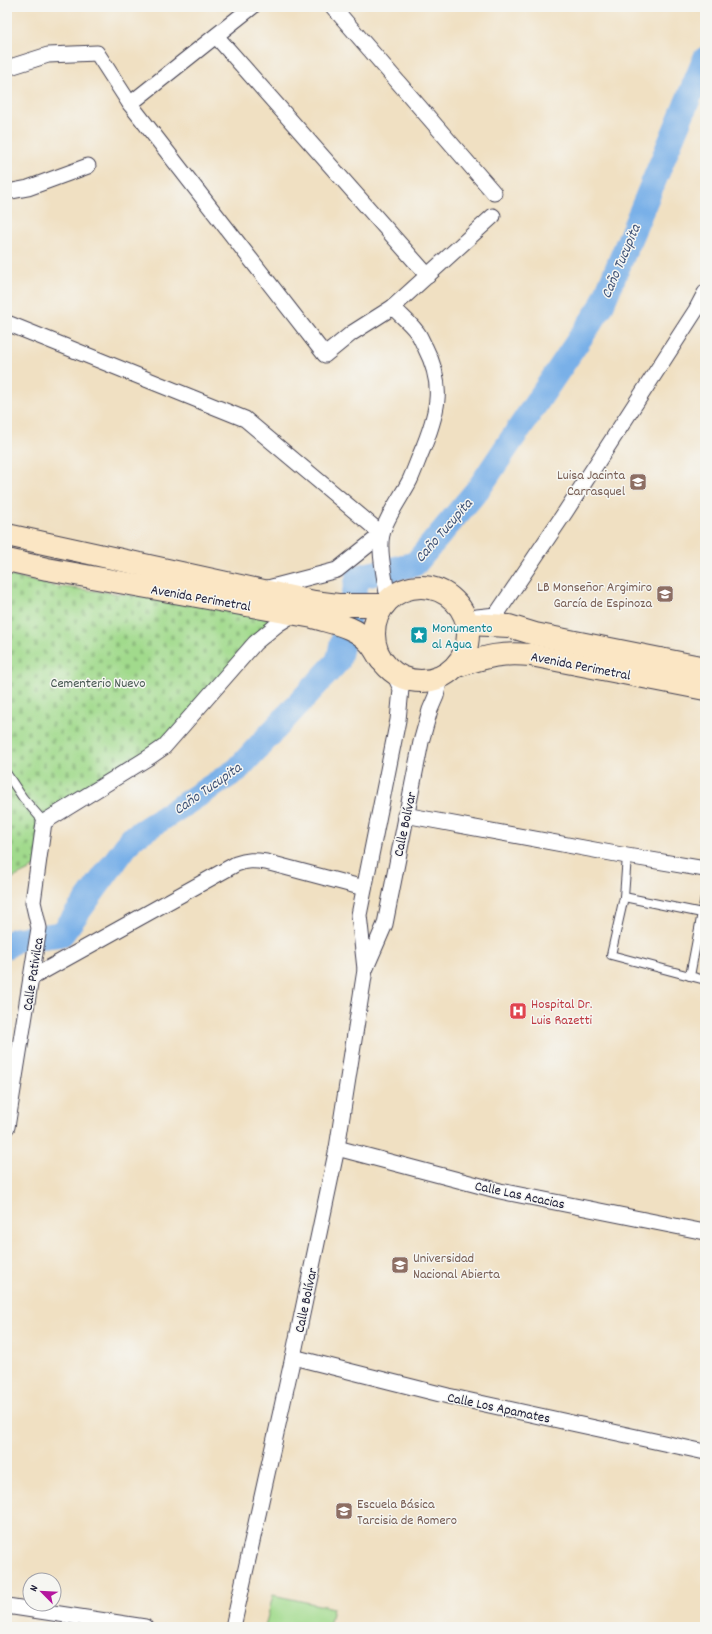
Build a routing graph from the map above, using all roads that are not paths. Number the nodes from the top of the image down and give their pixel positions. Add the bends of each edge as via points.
1 (252, 7) edge
2 (333, 7) edge
3 (216, 36) junction
4 (7, 68) edge
5 (130, 104) junction
6 (88, 166) dead end
7 (7, 192) edge
8 (494, 193) dead end
9 (493, 216) dead end
10 (428, 276) junction
11 (705, 293) edge
12 (392, 307) junction
13 (7, 323) edge
14 (382, 534) junction
15 (7, 535) edge
16 (7, 560) edge
17 (260, 590) junction
18 (386, 602) junction
19 (294, 614) junction
20 (339, 619) junction
21 (467, 621) junction
22 (387, 667) junction
23 (705, 668) edge
24 (448, 672) junction
25 (705, 689) edge
26 (7, 774) edge
27 (405, 815) junction
28 (44, 822) junction
29 (627, 856) junction
30 (705, 869) edge
31 (364, 888) junction
32 (624, 897) junction
33 (705, 897) edge
34 (702, 913) junction
35 (365, 970) junction
36 (690, 976) junction
37 (31, 978) junction
38 (705, 980) edge
39 (7, 1127) edge
40 (337, 1148) junction
41 (705, 1232) edge
42 (293, 1357) junction
43 (705, 1452) edge
44 (7, 1606) edge
45 (118, 1625) edge
46 (145, 1627) edge
47 (233, 1627) edge

1 - 3 street
2 - 8 street
3 - 5 street
3 - 10 street
4 - 5 street via 48,55 97,53
5 - 12 street via 325,355 352,333
6 - 7 street via 28,188
9 - 10 street
10 - 12 street
11 - 21 street via 566,511 496,615
12 - 14 street via 417,331 436,373 438,397 433,424 422,451
13 - 14 street via 245,419
14 - 17 street via 337,570
14 - 18 street via 381,558 386,577
15 - 17 street, Avenida Perimetral
16 - 19 street, Avenida Perimetral
17 - 20 street, Avenida Perimetral via 314,602
18 - 20 street, Avenida Perimetral via 360,605
18 - 21 street via 410,588 436,589 451,597 460,606
18 - 22 street via 379,613 374,641
19 - 20 street, Avenida Perimetral
19 - 28 street via 255,644 164,747
20 - 22 street, Avenida Perimetral via 370,642
21 - 23 street, Avenida Perimetral via 508,626 535,634
21 - 24 street via 469,639 465,654
22 - 24 street via 405,679 416,682 428,682
22 - 31 street, Calle Bolívar via 401,689 398,720
24 - 25 street, Avenida Perimetral via 495,654 513,653
24 - 27 street, Calle Bolívar via 425,724
26 - 28 lane
27 - 29 street
27 - 35 street, Calle Bolívar via 384,924
28 - 37 street, Calle Pativilca via 33,902 40,928
29 - 30 street
29 - 32 lane
31 - 35 street, Calle Bolívar via 359,915
31 - 37 street via 266,862 246,860
32 - 34 lane
32 - 36 lane via 611,955
33 - 34 lane
34 - 36 lane
35 - 40 street, Calle Bolívar
36 - 38 lane
37 - 39 street, Calle Pativilca
40 - 41 street, Calle Las Acacias via 500,1191
40 - 42 street, Calle Bolívar
42 - 43 street, Calle Los Apamates via 448,1396
42 - 47 street, Calle Bolívar
44 - 45 street
45 - 46 street

